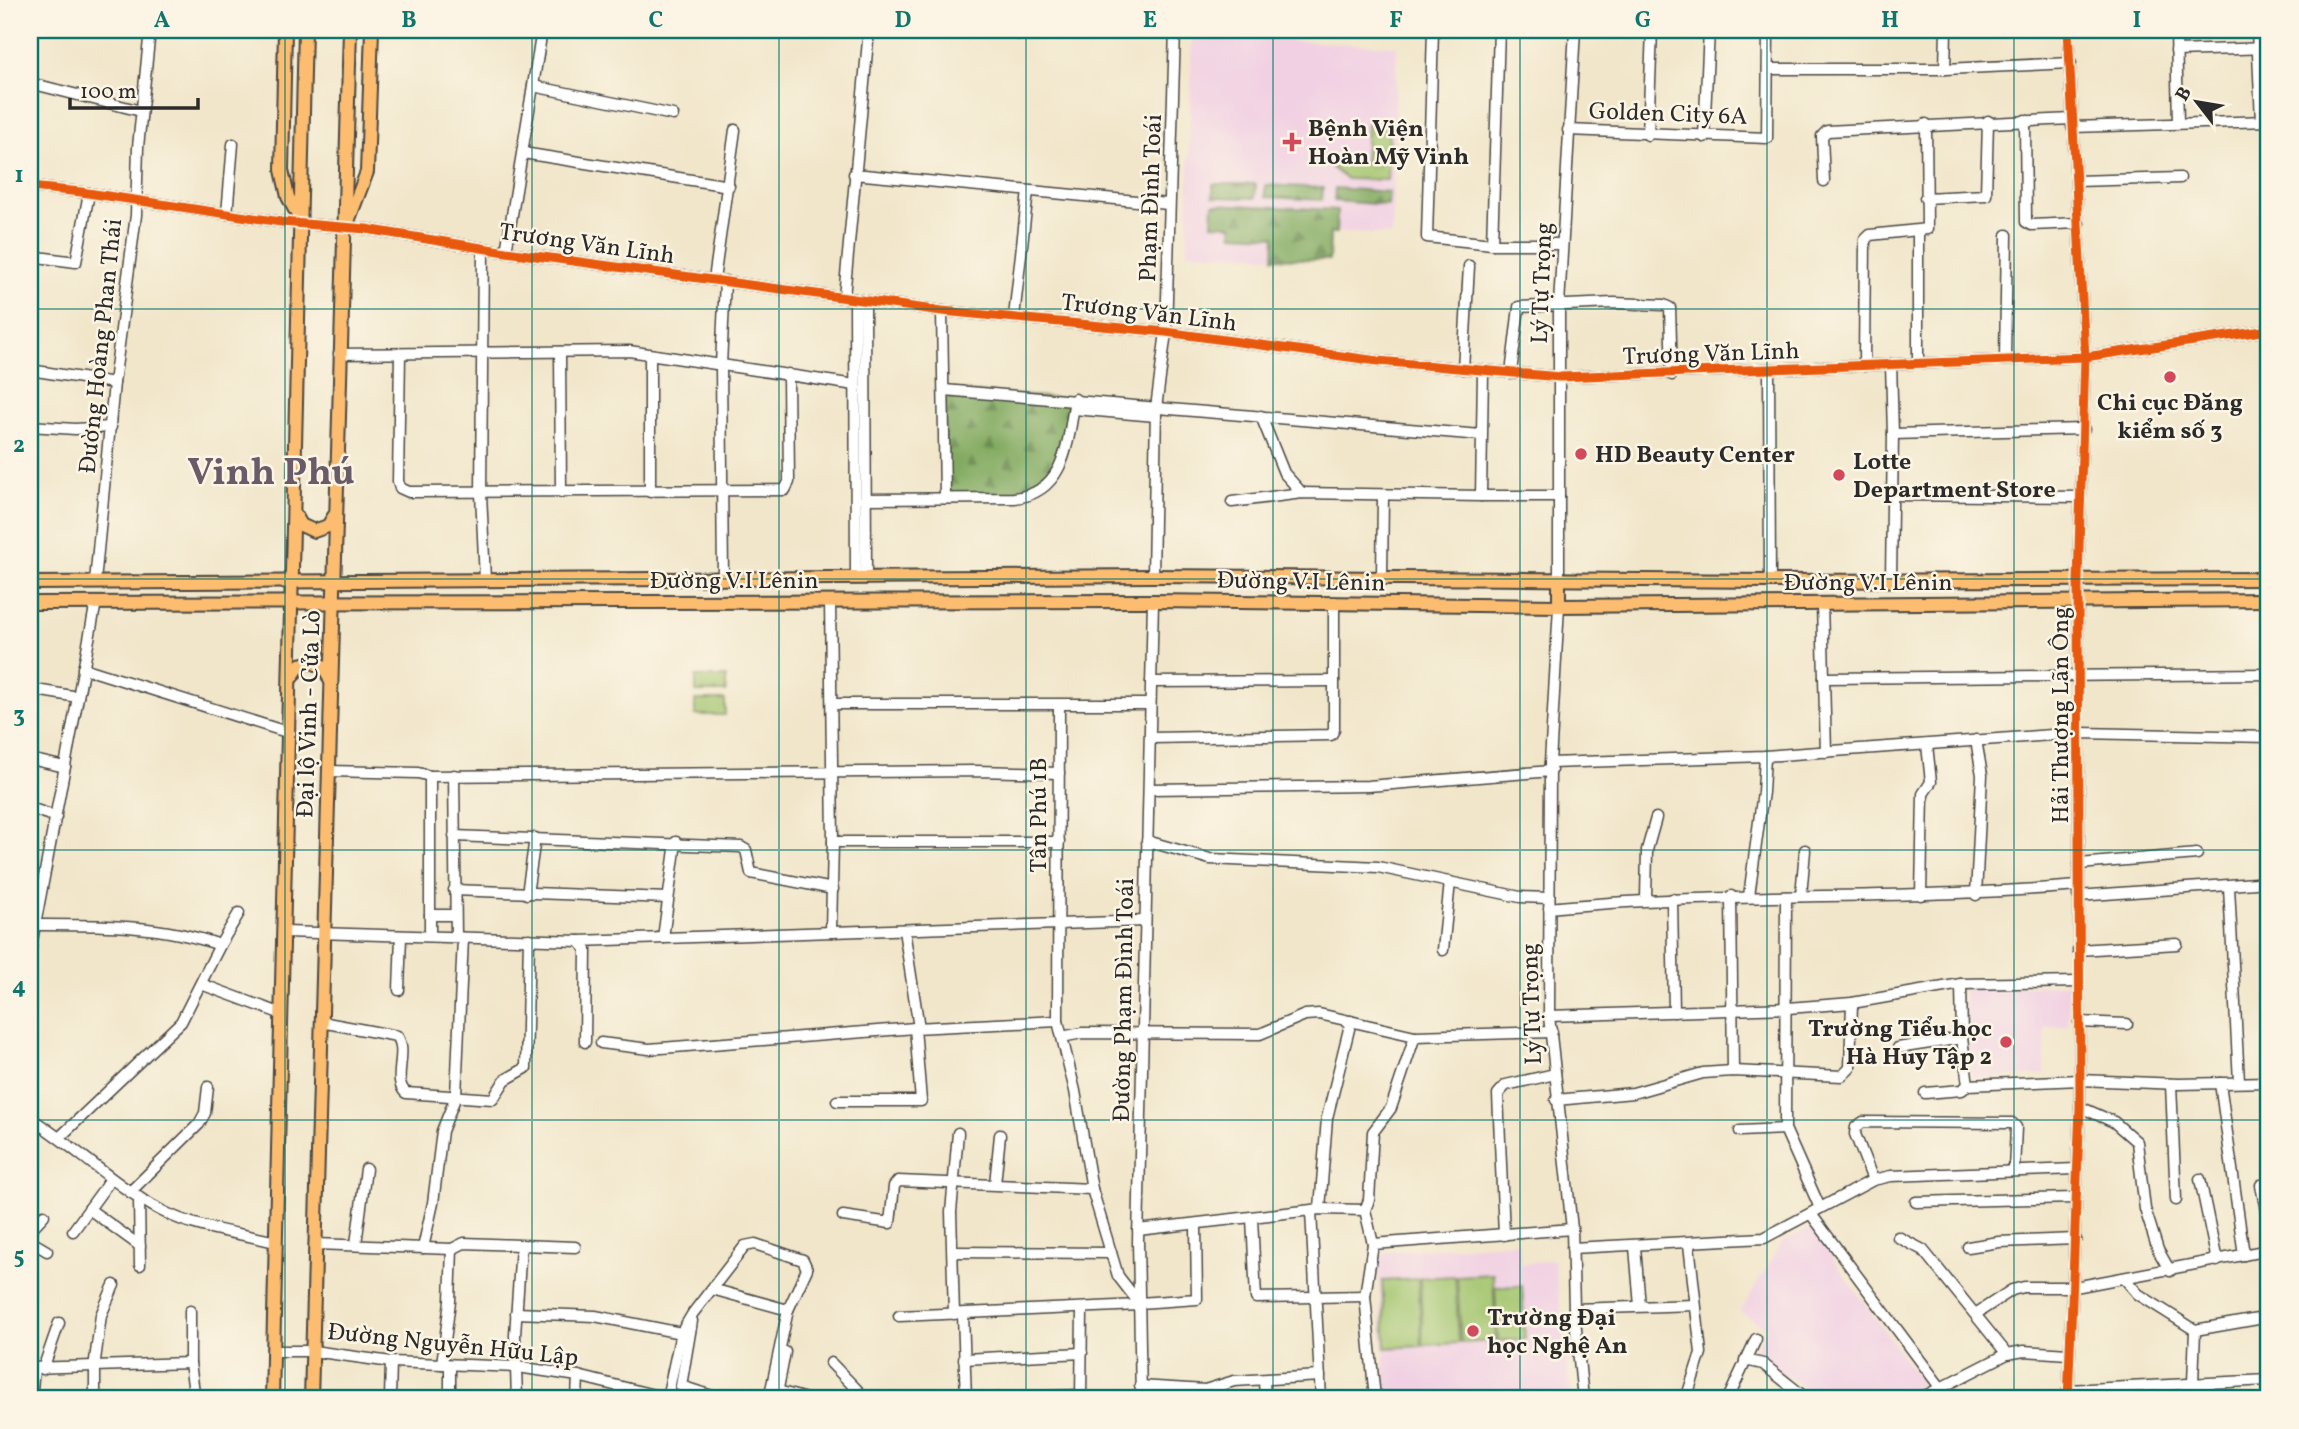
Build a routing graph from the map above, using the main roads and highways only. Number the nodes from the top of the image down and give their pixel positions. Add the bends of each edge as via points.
1 (285, 30) edge
2 (305, 30) edge
3 (350, 30) edge
4 (372, 30) edge
5 (303, 223) junction
6 (345, 227) junction
7 (296, 512) junction
8 (335, 514) junction
9 (1153, 576) junction
10 (830, 578) junction
11 (1559, 579) junction
12 (2269, 579) edge
13 (333, 580) junction
14 (294, 581) junction
15 (30, 583) edge
16 (2269, 600) edge
17 (830, 601) junction
18 (1153, 601) junction
19 (293, 602) junction
20 (332, 602) junction
21 (30, 603) edge
22 (1559, 606) junction
23 (291, 681) junction
24 (330, 681) junction
25 (272, 1399) edge
26 (311, 1399) edge

1 - 5 main road via 282,170 288,197
2 - 5 main road, Đại lộ Vinh - Cửa Lò
3 - 6 main road, Đại lộ Vinh - Cửa Lò
4 - 6 main road via 367,172
5 - 7 main road, Đại lộ Vinh - Cửa Lò
6 - 8 main road, Đại lộ Vinh - Cửa Lò
7 - 8 main road via 301,525 314,531 328,526
7 - 14 main road, Đại lộ Vinh - Cửa Lò
8 - 13 main road, Đại lộ Vinh - Cửa Lò
9 - 10 main road, Đường V.I Lênin
9 - 11 main road, Đường V.I Lênin
9 - 18 main road
10 - 13 main road, Đường V.I Lênin
10 - 17 main road
11 - 12 main road, Đường V.I Lênin
11 - 22 main road
13 - 14 main road, Đường V.I Lênin
13 - 20 main road, Đại lộ Vinh - Cửa Lò
14 - 15 main road, Đường V.I Lênin
14 - 19 main road, Đại lộ Vinh - Cửa Lò
16 - 22 main road, Đường V.I Lênin
17 - 18 main road, Đường V.I Lênin
17 - 20 main road, Đường V.I Lênin
18 - 22 main road, Đường V.I Lênin
19 - 20 main road, Đường V.I Lênin
19 - 21 main road, Đường V.I Lênin
19 - 23 main road, Đại lộ Vinh - Cửa Lò
20 - 24 main road, Đại lộ Vinh - Cửa Lò
23 - 24 main road via 300,666 312,662 325,668
23 - 25 main road, Đại lộ Vinh - Cửa Lò
24 - 26 main road, Đại lộ Vinh - Cửa Lò

